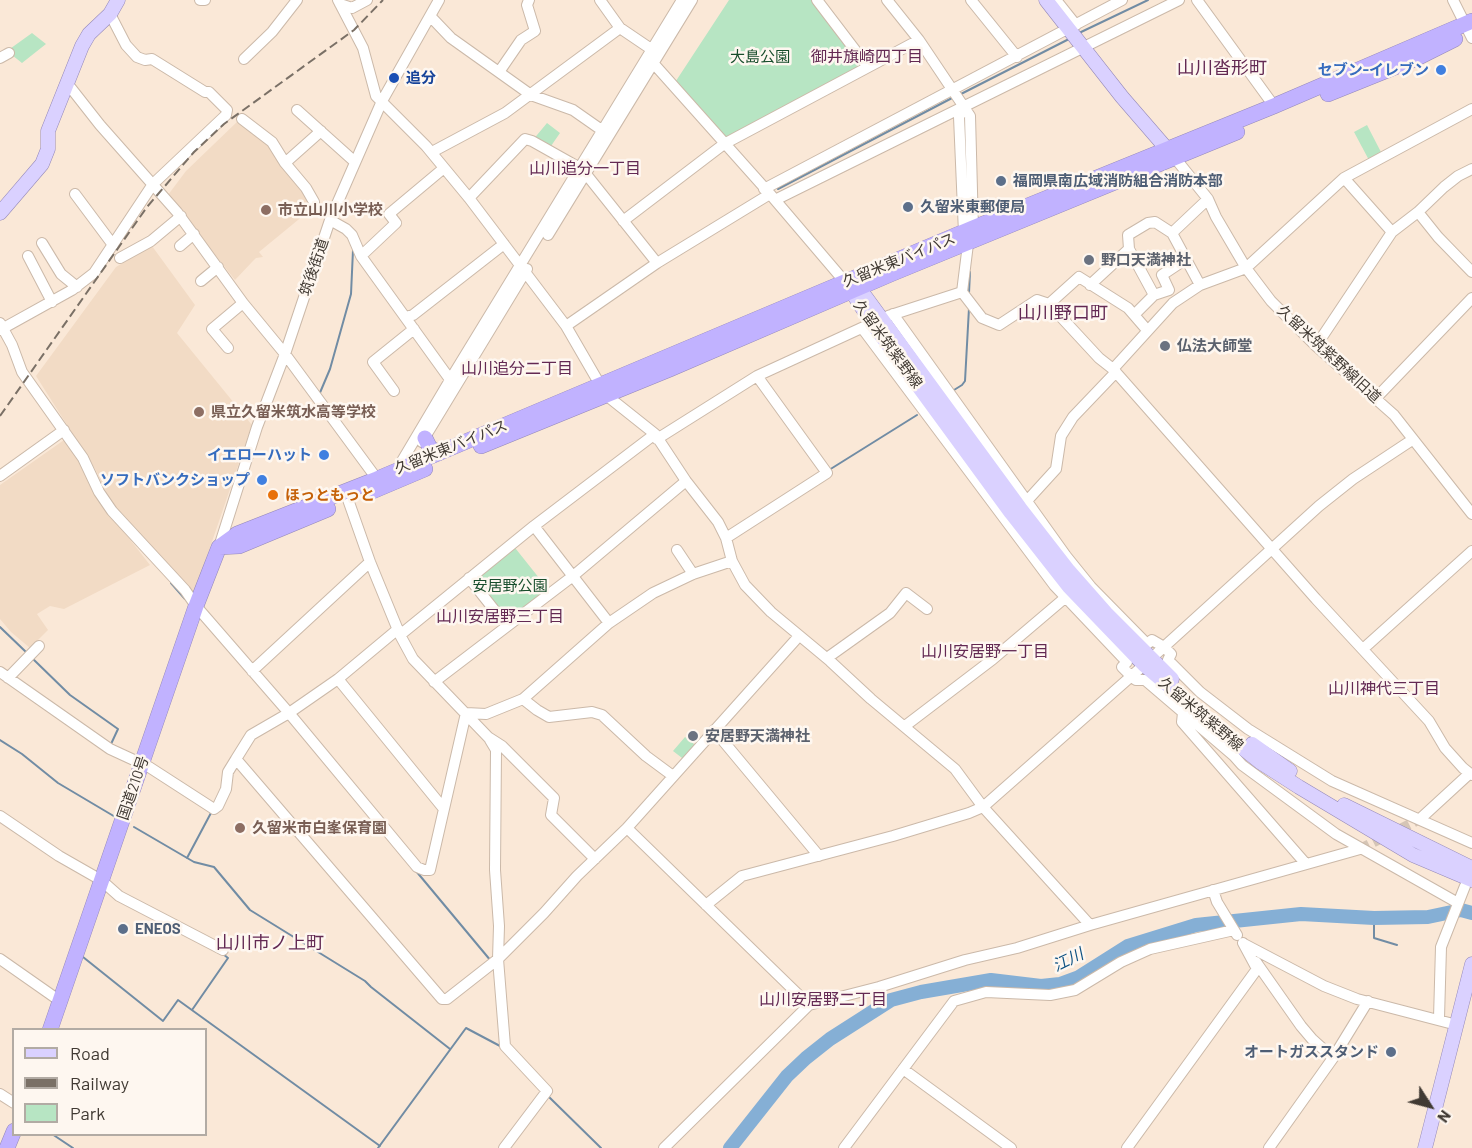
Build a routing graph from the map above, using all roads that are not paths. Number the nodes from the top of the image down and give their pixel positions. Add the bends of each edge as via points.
1 (116, 0) edge
2 (200, 0) edge
3 (205, 0) edge
4 (297, 0) edge
5 (367, 0) edge
6 (439, 0) edge
7 (529, 0) edge
8 (600, 0) edge
9 (682, 0) edge
10 (692, 0) edge
11 (817, 0) edge
12 (887, 0) edge
13 (971, 0) edge
14 (1046, 0) edge
15 (1056, 0) edge
16 (1122, 0) edge
17 (1179, 0) edge
18 (1197, 0) edge
19 (1453, 0) edge
20 (339, 2) edge
21 (110, 14) junction
22 (430, 16) junction
23 (1072, 27) junction
24 (620, 28) junction
25 (1470, 29) edge
26 (919, 40) junction
27 (1082, 45) junction
28 (651, 49) junction
29 (1017, 57) junction
30 (244, 59) dead end
31 (654, 64) junction
32 (868, 67) junction
33 (499, 72) junction
34 (67, 83) junction
35 (953, 88) junction
36 (531, 95) junction
37 (382, 102) junction
38 (1274, 106) junction
39 (964, 107) junction
40 (1472, 109) edge
41 (297, 110) dead end
42 (242, 120) dead end
43 (321, 131) junction
44 (603, 131) junction
45 (724, 144) junction
46 (432, 152) junction
47 (1171, 154) junction
48 (355, 162) junction
49 (285, 163) junction
50 (444, 168) junction
51 (1472, 169) edge
52 (583, 171) junction
53 (1344, 178) junction
54 (153, 184) junction
55 (75, 194) dead end
56 (770, 194) junction
57 (469, 198) junction
58 (1208, 199) junction
59 (314, 202) dead end
60 (1418, 212) junction
61 (0, 213) edge
62 (181, 216) junction
63 (330, 220) junction
64 (623, 221) junction
65 (1392, 232) junction
66 (1172, 233) junction
67 (194, 234) junction
68 (968, 235) junction
69 (42, 243) dead end
70 (504, 244) junction
71 (113, 245) junction
72 (180, 246) dead end
73 (1129, 249) junction
74 (28, 256) dead end
75 (361, 256) junction
76 (120, 258) dead end
77 (1186, 259) junction
78 (657, 263) junction
79 (218, 267) junction
80 (1246, 268) junction
81 (523, 269) junction
82 (1472, 272) edge
83 (201, 281) dead end
84 (1090, 285) junction
85 (1200, 285) junction
86 (77, 287) junction
87 (852, 287) junction
88 (962, 292) junction
89 (1154, 295) junction
90 (1472, 298) edge
91 (52, 302) junction
92 (243, 303) junction
93 (1049, 304) junction
94 (1134, 315) junction
95 (405, 317) junction
96 (877, 321) junction
97 (566, 326) junction
98 (1, 327) edge
99 (414, 330) junction
100 (1147, 330) junction
101 (1316, 346) junction
102 (228, 348) dead end
103 (285, 354) junction
104 (1115, 371) junction
105 (757, 376) junction
106 (453, 384) junction
107 (603, 390) junction
108 (394, 391) dead end
109 (1376, 398) junction
110 (64, 430) junction
111 (656, 436) junction
112 (425, 438) junction
113 (1412, 440) junction
114 (439, 453) junction
115 (403, 473) junction
116 (0, 476) edge
117 (377, 479) junction
118 (686, 482) junction
119 (347, 496) junction
120 (1016, 510) junction
121 (1472, 514) edge
122 (534, 526) junction
123 (726, 538) junction
124 (219, 547) junction
125 (1273, 549) junction
126 (678, 550) dead end
127 (1472, 551) edge
128 (732, 561) junction
129 (370, 562) junction
130 (693, 574) junction
131 (573, 576) junction
132 (469, 578) junction
133 (1066, 597) junction
134 (196, 606) junction
135 (927, 609) dead end
136 (609, 623) junction
137 (507, 626) junction
138 (399, 632) junction
139 (799, 636) junction
140 (39, 646) dead end
141 (1164, 647) junction
142 (1364, 649) junction
143 (827, 658) junction
144 (1148, 662) junction
145 (252, 671) junction
146 (4, 675) edge
147 (1131, 676) junction
148 (338, 679) junction
149 (434, 682) junction
150 (523, 699) junction
151 (289, 713) junction
152 (466, 713) junction
153 (1183, 713) junction
154 (905, 726) junction
155 (714, 730) junction
156 (488, 737) junction
157 (236, 759) junction
158 (1472, 760) edge
159 (142, 764) junction
160 (1468, 772) edge
161 (673, 776) junction
162 (983, 807) junction
163 (444, 808) junction
164 (0, 816) edge
165 (1420, 819) junction
166 (627, 828) junction
167 (1472, 843) edge
168 (1360, 849) junction
169 (819, 856) junction
170 (596, 859) junction
171 (1306, 864) junction
172 (1472, 868) edge
173 (101, 880) junction
174 (1468, 883) edge
175 (1213, 890) junction
176 (706, 905) junction
177 (1455, 909) junction
178 (1090, 925) junction
179 (1234, 930) junction
180 (1243, 944) junction
181 (223, 950) dead end
182 (0, 959) edge
183 (498, 959) junction
184 (1472, 964) edge
185 (60, 1001) junction
186 (1368, 1001) junction
187 (809, 1005) junction
188 (1438, 1018) junction
189 (1457, 1025) junction
190 (50, 1028) edge
191 (1333, 1058) junction
192 (903, 1069) junction
193 (504, 1148) edge
194 (664, 1148) edge
195 (844, 1148) edge
196 (1011, 1148) edge
197 (1127, 1148) edge
198 (1269, 1148) edge
199 (1425, 1148) edge

1 - 21 main road
2 - 3 street
4 - 30 street
5 - 20 street via 352,8
6 - 22 street, 筑後街道
7 - 33 street via 526,5 536,31 521,40
8 - 24 street
9 - 28 street
10 - 31 street
11 - 32 street
12 - 26 street
13 - 29 street
14 - 23 main road
15 - 23 street
16 - 23 street
17 - 27 street
18 - 38 street
19 - 25 street
20 - 37 street via 363,48 376,96
21 - 34 main road via 89,34
21 - 54 street via 137,57 153,59 209,92 227,111
22 - 33 street via 451,38
22 - 37 street, 筑後街道
23 - 27 main road
23 - 29 street
24 - 28 street
24 - 36 street
25 - 38 highway, 久留米東バイパス
25 - 47 highway, 久留米東バイパス via 1414,60
26 - 32 street
26 - 35 street
27 - 39 street
27 - 47 main road
28 - 31 street
28 - 44 street
29 - 35 street
31 - 45 street
31 - 52 street
32 - 45 street
33 - 36 street
34 - 54 street
34 - 61 main road via 48,131 48,149 42,164
35 - 39 street
35 - 56 street
36 - 44 street via 573,110
36 - 46 street
37 - 46 street
37 - 48 street, 筑後街道
38 - 47 highway, 久留米東バイパス
39 - 56 street
39 - 68 street via 959,117
40 - 53 street
41 - 43 street
42 - 49 street via 272,142
43 - 48 street
43 - 49 street
44 - 52 street
45 - 56 street
45 - 64 street
46 - 50 street
47 - 58 street, 久留米筑紫野線旧道
47 - 68 highway, 久留米東バイパス
48 - 63 street, 筑後街道
49 - 59 street
50 - 57 street
50 - 75 street via 388,214 396,223
51 - 60 street via 1444,187
52 - 57 street via 525,139
52 - 64 street
52 - 81 street
53 - 65 street
53 - 80 street
54 - 62 street
54 - 71 street
55 - 71 street
56 - 78 street
56 - 87 street
57 - 70 street
58 - 66 street
58 - 80 street, 久留米筑紫野線旧道
60 - 65 street
60 - 82 street
62 - 67 street
62 - 76 street via 151,241
63 - 75 street via 346,228
63 - 103 street, 筑後街道
64 - 78 street
65 - 101 street
66 - 73 street via 1155,222 1148,223 1128,235
66 - 77 street
67 - 72 street
67 - 79 street
68 - 87 highway, 久留米東バイパス
68 - 88 street
69 - 86 street via 61,274
70 - 81 street
70 - 95 street via 413,315
71 - 86 street via 94,273
73 - 84 street
73 - 89 street
74 - 91 street
75 - 95 street
77 - 85 street
77 - 89 street via 1162,275 1169,290
78 - 97 street
79 - 83 street
79 - 92 street
80 - 85 street
80 - 101 street, 久留米筑紫野線旧道 via 1271,301
81 - 97 street
81 - 106 street
84 - 93 street via 1079,277
84 - 94 street
85 - 100 street via 1173,303
86 - 91 street
87 - 96 main road, 久留米筑紫野線
87 - 107 highway, 久留米東バイパス
88 - 93 street via 982,318 999,325 1037,300
88 - 96 street
89 - 94 street
90 - 109 street
91 - 98 street
92 - 102 street via 212,329
92 - 103 street
93 - 104 street
94 - 100 street
95 - 99 street
96 - 105 street
96 - 120 main road, 久留米筑紫野線
96 - 120 street
97 - 107 street
98 - 110 street via 22,372
99 - 106 street
99 - 108 street via 373,362
100 - 104 street
101 - 109 street, 久留米筑紫野線旧道
103 - 117 street
103 - 124 street, 筑後街道
104 - 120 street via 1060,436 1056,469
104 - 125 street
105 - 111 street
105 - 123 street via 827,473
106 - 112 street
106 - 115 street
107 - 111 street
107 - 114 highway, 久留米東バイパス
107 - 115 highway, 久留米東バイパス
109 - 113 street, 久留米筑紫野線旧道
110 - 116 street
110 - 134 street via 112,511
111 - 118 street
111 - 122 street
112 - 114 highway via 430,448
112 - 115 street
113 - 121 street, 久留米筑紫野線旧道
113 - 125 street via 1353,479
114 - 115 highway, 久留米東バイパス
115 - 117 highway, 久留米東バイパス
115 - 119 highway, 久留米東バイパス
117 - 119 highway, 久留米東バイパス
118 - 123 street
118 - 131 street
119 - 124 highway, 久留米東バイパス via 237,534
119 - 129 street
120 - 133 street
120 - 141 street via 1066,556 1147,644 1152,640
120 - 144 main road, 久留米筑紫野線 via 1069,587
122 - 131 street
122 - 132 street
123 - 128 street
124 - 134 highway, 国道210号
125 - 141 street
125 - 142 street
126 - 130 street
127 - 142 street
128 - 130 street
128 - 139 street via 745,585
129 - 138 street
129 - 145 street
130 - 136 street via 653,593
131 - 136 street
131 - 137 street
132 - 137 street
132 - 138 street
133 - 147 street via 1127,662 1122,667
133 - 154 street
134 - 145 street
134 - 159 highway, 国道210号
135 - 143 street via 906,593 890,613
136 - 150 street
137 - 149 street
138 - 148 street
138 - 149 street via 413,659
139 - 143 street
139 - 155 street
140 - 146 street
141 - 144 street
141 - 165 street via 1171,654 1168,660 1200,692 1248,729 1332,781
142 - 160 street via 1429,721 1445,748
143 - 154 street
144 - 147 street
144 - 172 main road, 久留米筑紫野線 via 1262,751 1341,804
144 - 174 main road, 久留米筑紫野線 via 1216,727 1260,762 1413,855
145 - 151 street
146 - 159 street via 110,749
147 - 153 street via 1145,680
147 - 162 street
148 - 151 street
148 - 163 street
149 - 152 street
150 - 152 street via 486,714
150 - 161 street via 549,717 592,712 602,715
151 - 157 street via 251,735
151 - 163 street via 417,867 424,870 430,870
152 - 156 street
152 - 163 street
153 - 168 street via 1242,765
153 - 171 street via 1182,722
154 - 162 street via 955,769
155 - 161 street
155 - 169 street
156 - 170 street via 554,798 550,815
156 - 183 street via 496,750
157 - 159 street via 214,809
157 - 183 street via 441,999 447,999
158 - 160 street
159 - 173 highway, 国道210号
160 - 165 street
161 - 166 street
162 - 169 street
162 - 178 street
164 - 173 street
165 - 167 street
166 - 170 street
166 - 176 street
168 - 171 street
168 - 177 street
169 - 176 street via 742,876
170 - 183 street
171 - 175 street
173 - 181 street via 119,896
173 - 185 highway, 国道210号
174 - 177 street
175 - 178 street
175 - 179 street
176 - 187 street
177 - 188 street via 1441,947
178 - 187 street
179 - 180 street
179 - 192 street via 1150,949 1075,990 1050,995 986,992 965,996 954,1001
180 - 186 street via 1324,986
180 - 191 street via 1301,1026
180 - 197 street via 1257,969
182 - 185 street
183 - 193 street via 505,1046 547,1092
184 - 189 main road
185 - 190 highway, 国道210号
186 - 188 street
186 - 191 street
187 - 194 street
188 - 189 street
189 - 199 main road
191 - 198 street
192 - 195 street
192 - 196 street

